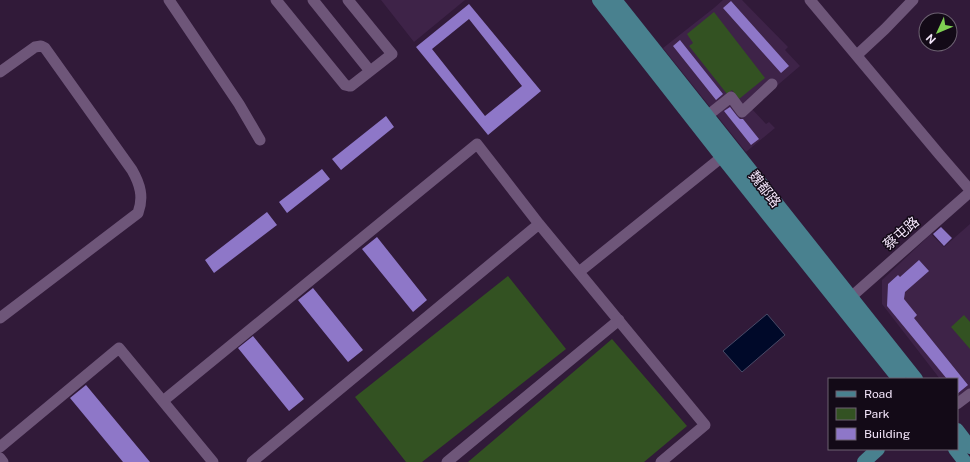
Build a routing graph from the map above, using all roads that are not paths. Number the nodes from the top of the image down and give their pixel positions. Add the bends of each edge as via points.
1 (169, 0) edge
2 (276, 0) edge
3 (313, 0) edge
4 (348, 0) edge
5 (599, 0) edge
6 (615, 0) edge
7 (810, 0) edge
8 (913, 0) edge
9 (857, 55) junction
10 (370, 71) junction
11 (0, 72) edge
12 (772, 84) dead end
13 (707, 116) junction
14 (260, 140) dead end
15 (722, 156) junction
16 (969, 194) edge
17 (540, 224) junction
18 (580, 272) junction
19 (851, 297) junction
20 (0, 318) edge
21 (619, 320) junction
22 (898, 378) edge
23 (915, 378) edge
24 (970, 394) edge
25 (163, 401) junction
26 (958, 403) edge
27 (958, 431) edge
28 (0, 447) edge
29 (970, 447) edge
30 (877, 450) edge
31 (956, 450) edge
32 (0, 458) edge
33 (3, 462) edge
34 (213, 462) edge
35 (252, 462) edge
36 (447, 462) edge
37 (661, 462) edge
38 (864, 462) edge
39 (965, 462) edge

1 - 14 street via 239,104
2 - 10 street via 345,85 351,86
3 - 10 street
4 - 10 street via 392,54
5 - 15 main road, 魏都路
6 - 13 main road, 魏都路
7 - 9 street
8 - 9 street
9 - 16 street
11 - 20 street via 36,47 45,48 132,170 139,184 141,201 138,213
12 - 13 street via 742,112 731,97
13 - 19 main road, 魏都路
15 - 18 street
15 - 22 main road, 魏都路
16 - 19 street, 蔡屯路
17 - 18 street
17 - 25 street via 477,144
17 - 35 street
18 - 21 street
19 - 23 main road, 魏都路
21 - 36 street
21 - 37 street via 705,425
24 - 26 street
25 - 28 street via 119,348
25 - 34 street
27 - 29 main road
30 - 38 main road
31 - 39 main road
32 - 33 street

